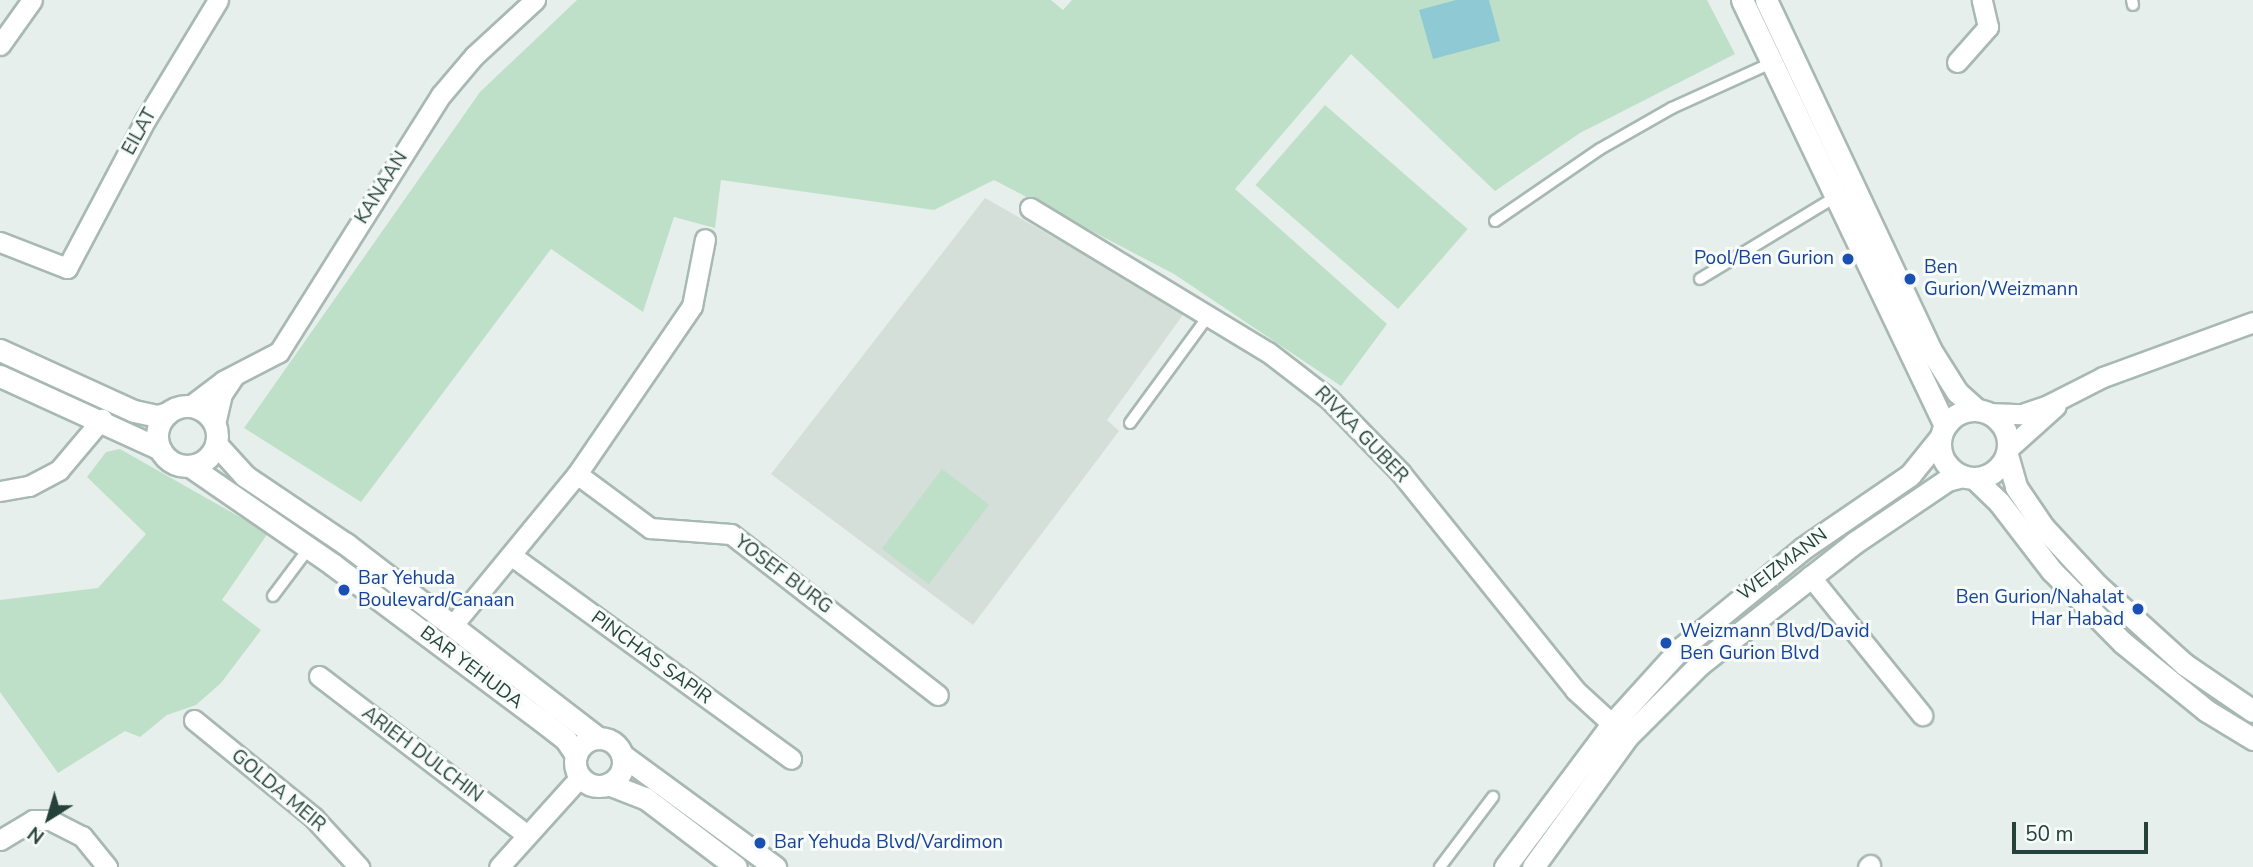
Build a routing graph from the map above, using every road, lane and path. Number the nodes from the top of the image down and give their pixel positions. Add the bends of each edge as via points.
1 (32, 0) edge
2 (218, 0) edge
3 (536, 0) edge
4 (1742, 0) edge
5 (1766, 0) edge
6 (1982, 0) edge
7 (0, 45) edge
8 (1958, 62) dead end
9 (1769, 64) junction
10 (1852, 188) junction
11 (1833, 198) junction
12 (1030, 208) dead end
13 (1495, 222) dead end
14 (705, 239) dead end
15 (0, 242) edge
16 (1700, 279) dead end
17 (1209, 315) junction
18 (2253, 322) edge
19 (0, 350) edge
20 (235, 375) junction
21 (0, 376) edge
22 (2074, 392) junction
23 (190, 406) junction
24 (1982, 411) junction
25 (168, 413) junction
26 (102, 419) junction
27 (1130, 423) dead end
28 (1942, 432) junction
29 (216, 434) junction
30 (160, 449) junction
31 (2007, 452) junction
32 (190, 466) junction
33 (577, 474) junction
34 (1968, 477) junction
35 (0, 491) edge
36 (309, 547) junction
37 (512, 556) junction
38 (1810, 576) junction
39 (273, 596) dead end
40 (453, 625) junction
41 (319, 677) dead end
42 (938, 695) dead end
43 (2253, 711) edge
44 (1922, 715) dead end
45 (194, 720) dead end
46 (1619, 731) junction
47 (598, 738) junction
48 (2253, 739) edge
49 (576, 755) junction
50 (622, 755) junction
51 (791, 759) dead end
52 (580, 777) junction
53 (608, 784) junction
54 (1493, 797) dead end
55 (526, 834) junction
56 (0, 839) edge
57 (107, 867) edge
58 (359, 867) edge
59 (499, 867) edge
60 (736, 867) edge
61 (775, 867) edge
62 (1440, 867) edge
63 (1505, 867) edge
64 (1533, 867) edge

1 - 7 street
2 - 15 street, EILAT via 146,119 67,268
3 - 20 street, KANAAN via 474,56 441,95 279,352
4 - 9 street
5 - 10 street
6 - 8 street via 1988,27
9 - 11 street
9 - 13 lane via 1672,108 1550,181
10 - 11 lane
10 - 24 street via 1940,369
11 - 16 lane
11 - 28 street
12 - 17 street, RIVKA GUBER
14 - 33 street via 692,306
17 - 27 lane
17 - 46 street, RIVKA GUBER via 1301,374 1366,434 1575,690
18 - 22 street
19 - 25 street via 134,411 158,416
20 - 23 street, KANAAN
20 - 29 street via 222,394
21 - 26 street
22 - 24 street via 2022,414
22 - 31 street
23 - 25 street
23 - 29 street via 205,412
24 - 28 street via 1958,413
24 - 31 street via 2004,428
25 - 30 street via 158,429
26 - 30 street
26 - 35 street via 60,470 29,486
28 - 34 street via 1948,466
28 - 46 street, WEIZMANN via 1910,475 1802,549 1712,620
29 - 32 street via 207,459
29 - 40 street, BAR YEHUDA via 245,475
30 - 32 street via 172,462
31 - 34 street via 1997,469
31 - 43 street via 2016,487 2044,528 2097,585 2184,664
32 - 36 street, BAR YEHUDA
33 - 37 street
33 - 42 street, YOSEF BURG via 650,527 731,534
34 - 38 street, WEIZMANN via 1947,480
34 - 48 street via 1999,502 2043,562 2122,642 2207,711
36 - 39 lane
36 - 49 street, BAR YEHUDA via 542,721 566,740
37 - 40 street
37 - 51 street, PINCHAS SAPIR
38 - 44 street
38 - 46 street, WEIZMANN
40 - 47 street, BAR YEHUDA
41 - 55 street, ARIEH DULCHIN
45 - 58 street, GOLDA MEIR via 314,818
46 - 63 street, WEIZMANN
46 - 64 street, WEIZMANN
47 - 49 street via 584,743
47 - 50 street via 613,742
49 - 52 street
50 - 53 street via 622,769
50 - 61 street
52 - 53 street via 593,785
52 - 55 street
53 - 60 street via 645,799
54 - 62 lane
55 - 59 street
56 - 57 street via 33,820 50,820 82,836

